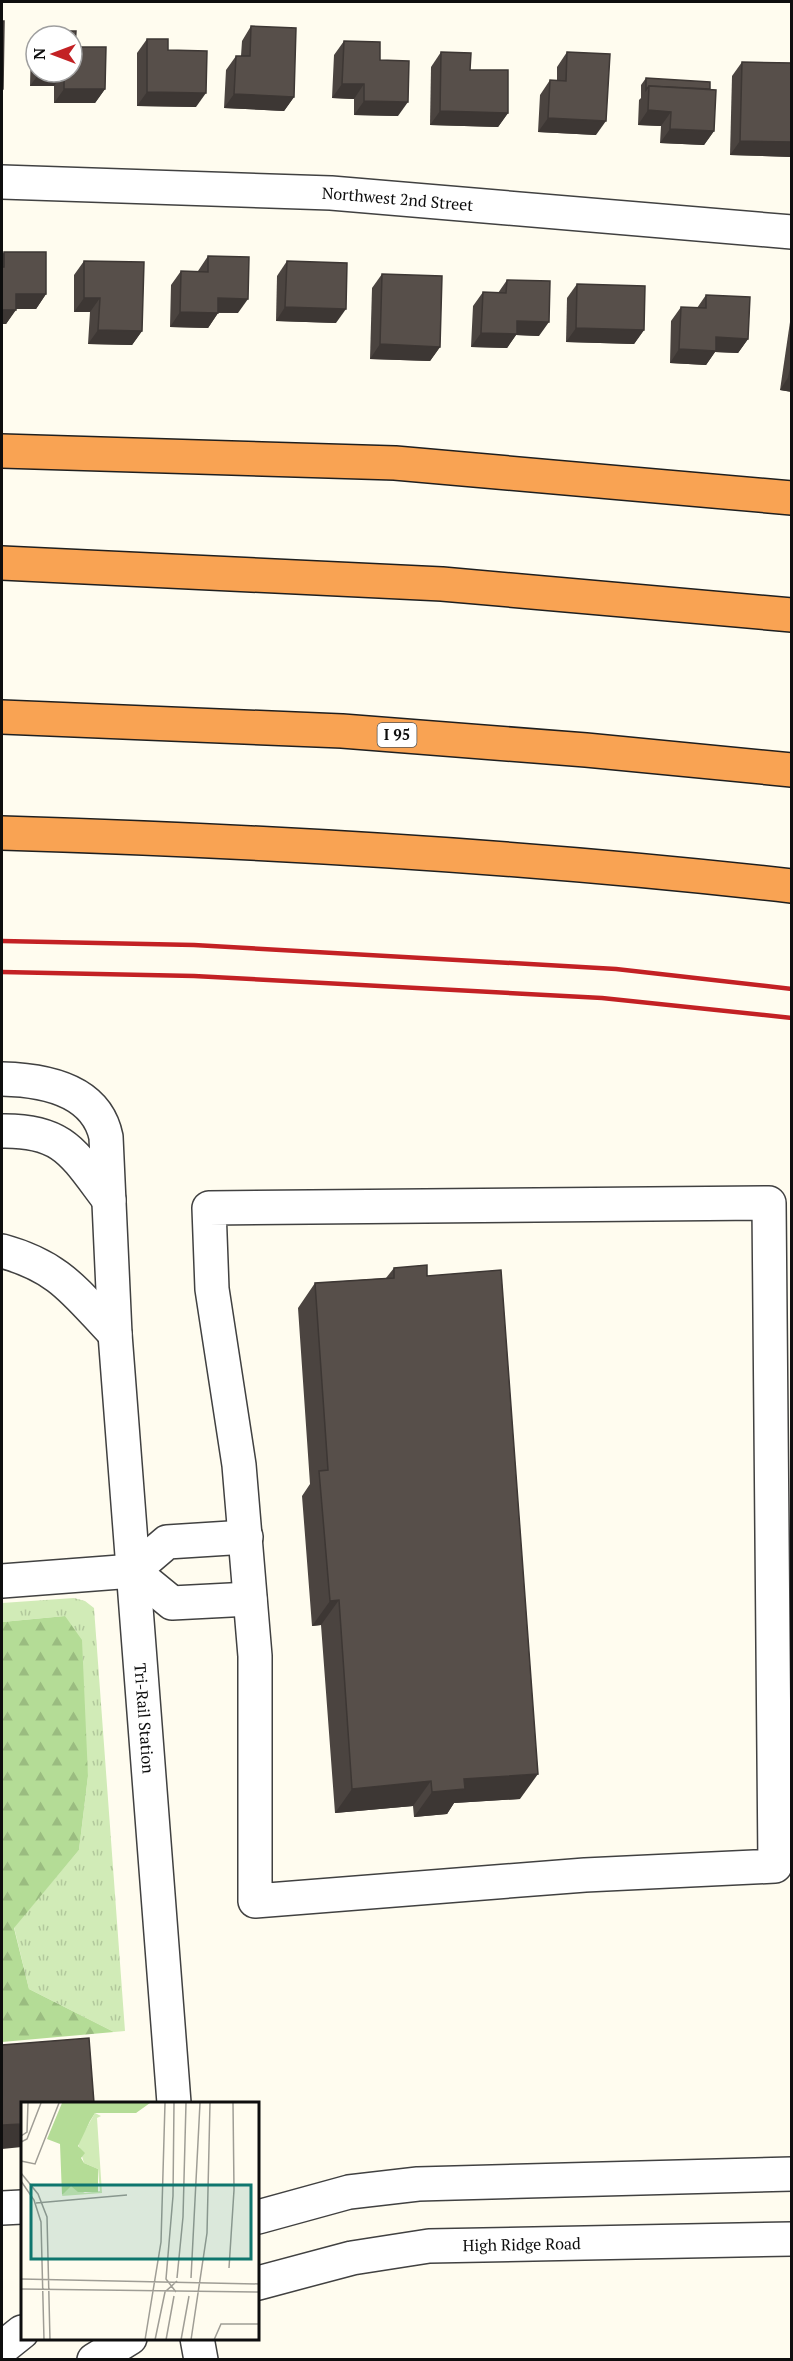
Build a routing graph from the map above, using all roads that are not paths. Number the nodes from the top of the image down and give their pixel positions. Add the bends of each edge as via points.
1 (2, 182) edge
2 (792, 232) edge
3 (2, 451) edge
4 (792, 498) edge
5 (2, 563) edge
6 (792, 615) edge
7 (2, 717) edge
8 (792, 770) edge
9 (2, 833) edge
10 (792, 886) edge
11 (2, 1079) edge
12 (2, 1131) edge
13 (109, 1200) junction
14 (2, 1251) edge
15 (115, 1334) junction
16 (246, 1537) junction
17 (133, 1572) junction
18 (2, 1581) edge
19 (250, 1599) junction
20 (174, 2102) edge
21 (792, 2174) edge
22 (21, 2207) edge
23 (2, 2208) edge
24 (260, 2216) edge
25 (792, 2238) edge
26 (260, 2282) edge
27 (127, 2340) edge
28 (197, 2340) edge
29 (94, 2360) edge
30 (201, 2360) edge

1 - 2 street, Northwest 2nd Street via 331,194
3 - 4 highway via 395,463
5 - 6 highway via 442,584
7 - 8 highway, I 95 via 365,732
9 - 10 highway via 412,851
11 - 13 street, Tri-Rail Station via 61,1088 93,1108 106,1137
12 - 13 street via 33,1132 54,1139 71,1152
13 - 15 street, Tri-Rail Station
14 - 15 street via 26,1257 57,1273
15 - 17 street, Tri-Rail Station
16 - 17 street via 167,1542
16 - 19 street
16 - 19 street via 212,1288 209,1209 769,1203 775,1866 585,1875 255,1901 255,1656
17 - 18 street
17 - 19 street via 172,1603
17 - 20 street, Tri-Rail Station
21 - 24 street via 418,2184 349,2192
22 - 23 street
25 - 26 street, High Ridge Road via 429,2246 351,2258
27 - 29 street
28 - 30 street

